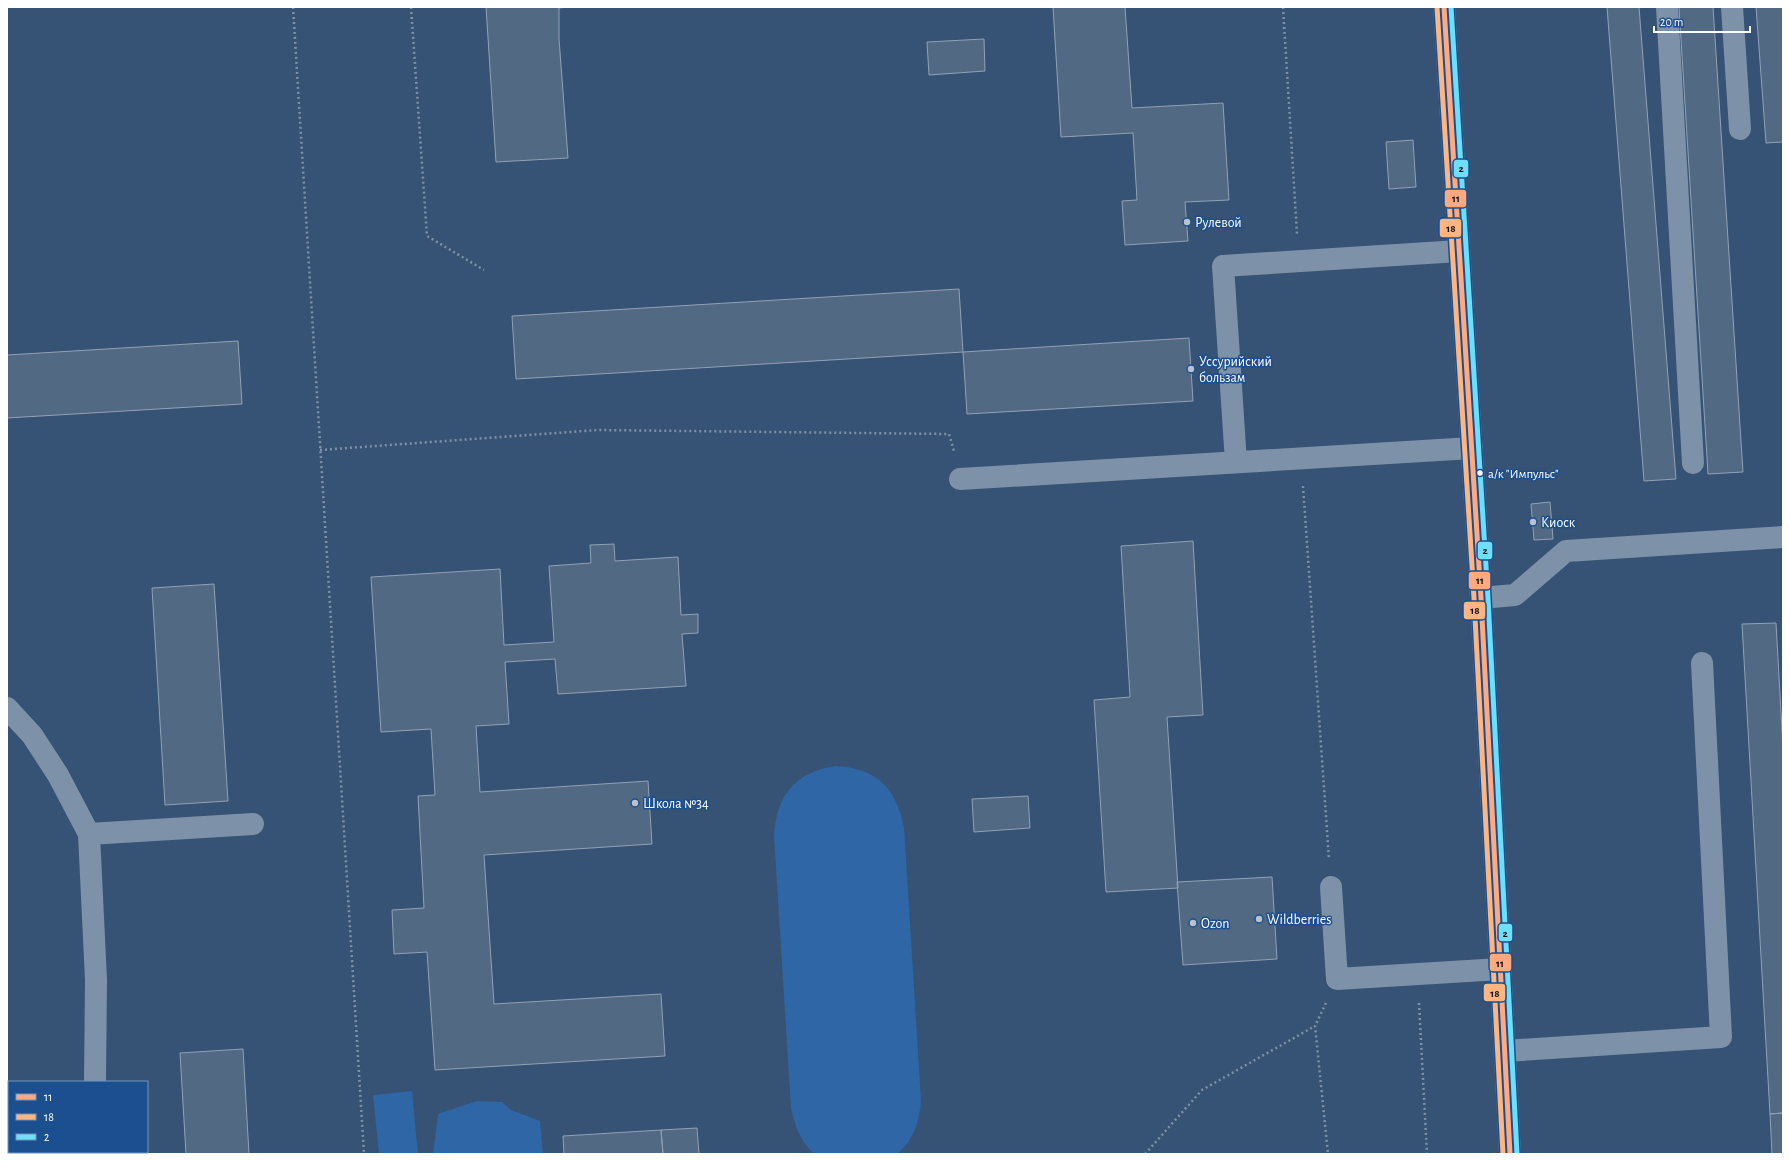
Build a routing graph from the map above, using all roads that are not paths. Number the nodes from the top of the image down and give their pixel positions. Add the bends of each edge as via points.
1 (1444, 7) edge
2 (1667, 7) edge
3 (1732, 7) edge
4 (1740, 129) dead end
5 (1459, 251) junction
6 (1472, 448) junction
7 (1236, 462) junction
8 (1694, 463) dead end
9 (960, 479) road end
10 (1783, 537) edge
11 (1481, 598) junction
12 (1702, 663) dead end
13 (7, 708) edge
14 (253, 824) dead end
15 (89, 834) junction
16 (1331, 887) road end
17 (1500, 969) junction
18 (1504, 1051) junction
19 (95, 1081) edge
20 (1510, 1154) edge

1 - 5 main road
2 - 8 lane
3 - 4 lane
5 - 6 main road
5 - 7 lane via 1223,266
6 - 7 lane
6 - 11 main road
7 - 9 lane
10 - 11 lane via 1566,551 1515,596
11 - 17 main road
12 - 18 lane via 1721,1037
13 - 15 lane via 32,735 58,775
14 - 15 lane
15 - 19 lane via 96,980
16 - 17 lane via 1337,979
17 - 18 main road
18 - 20 main road

